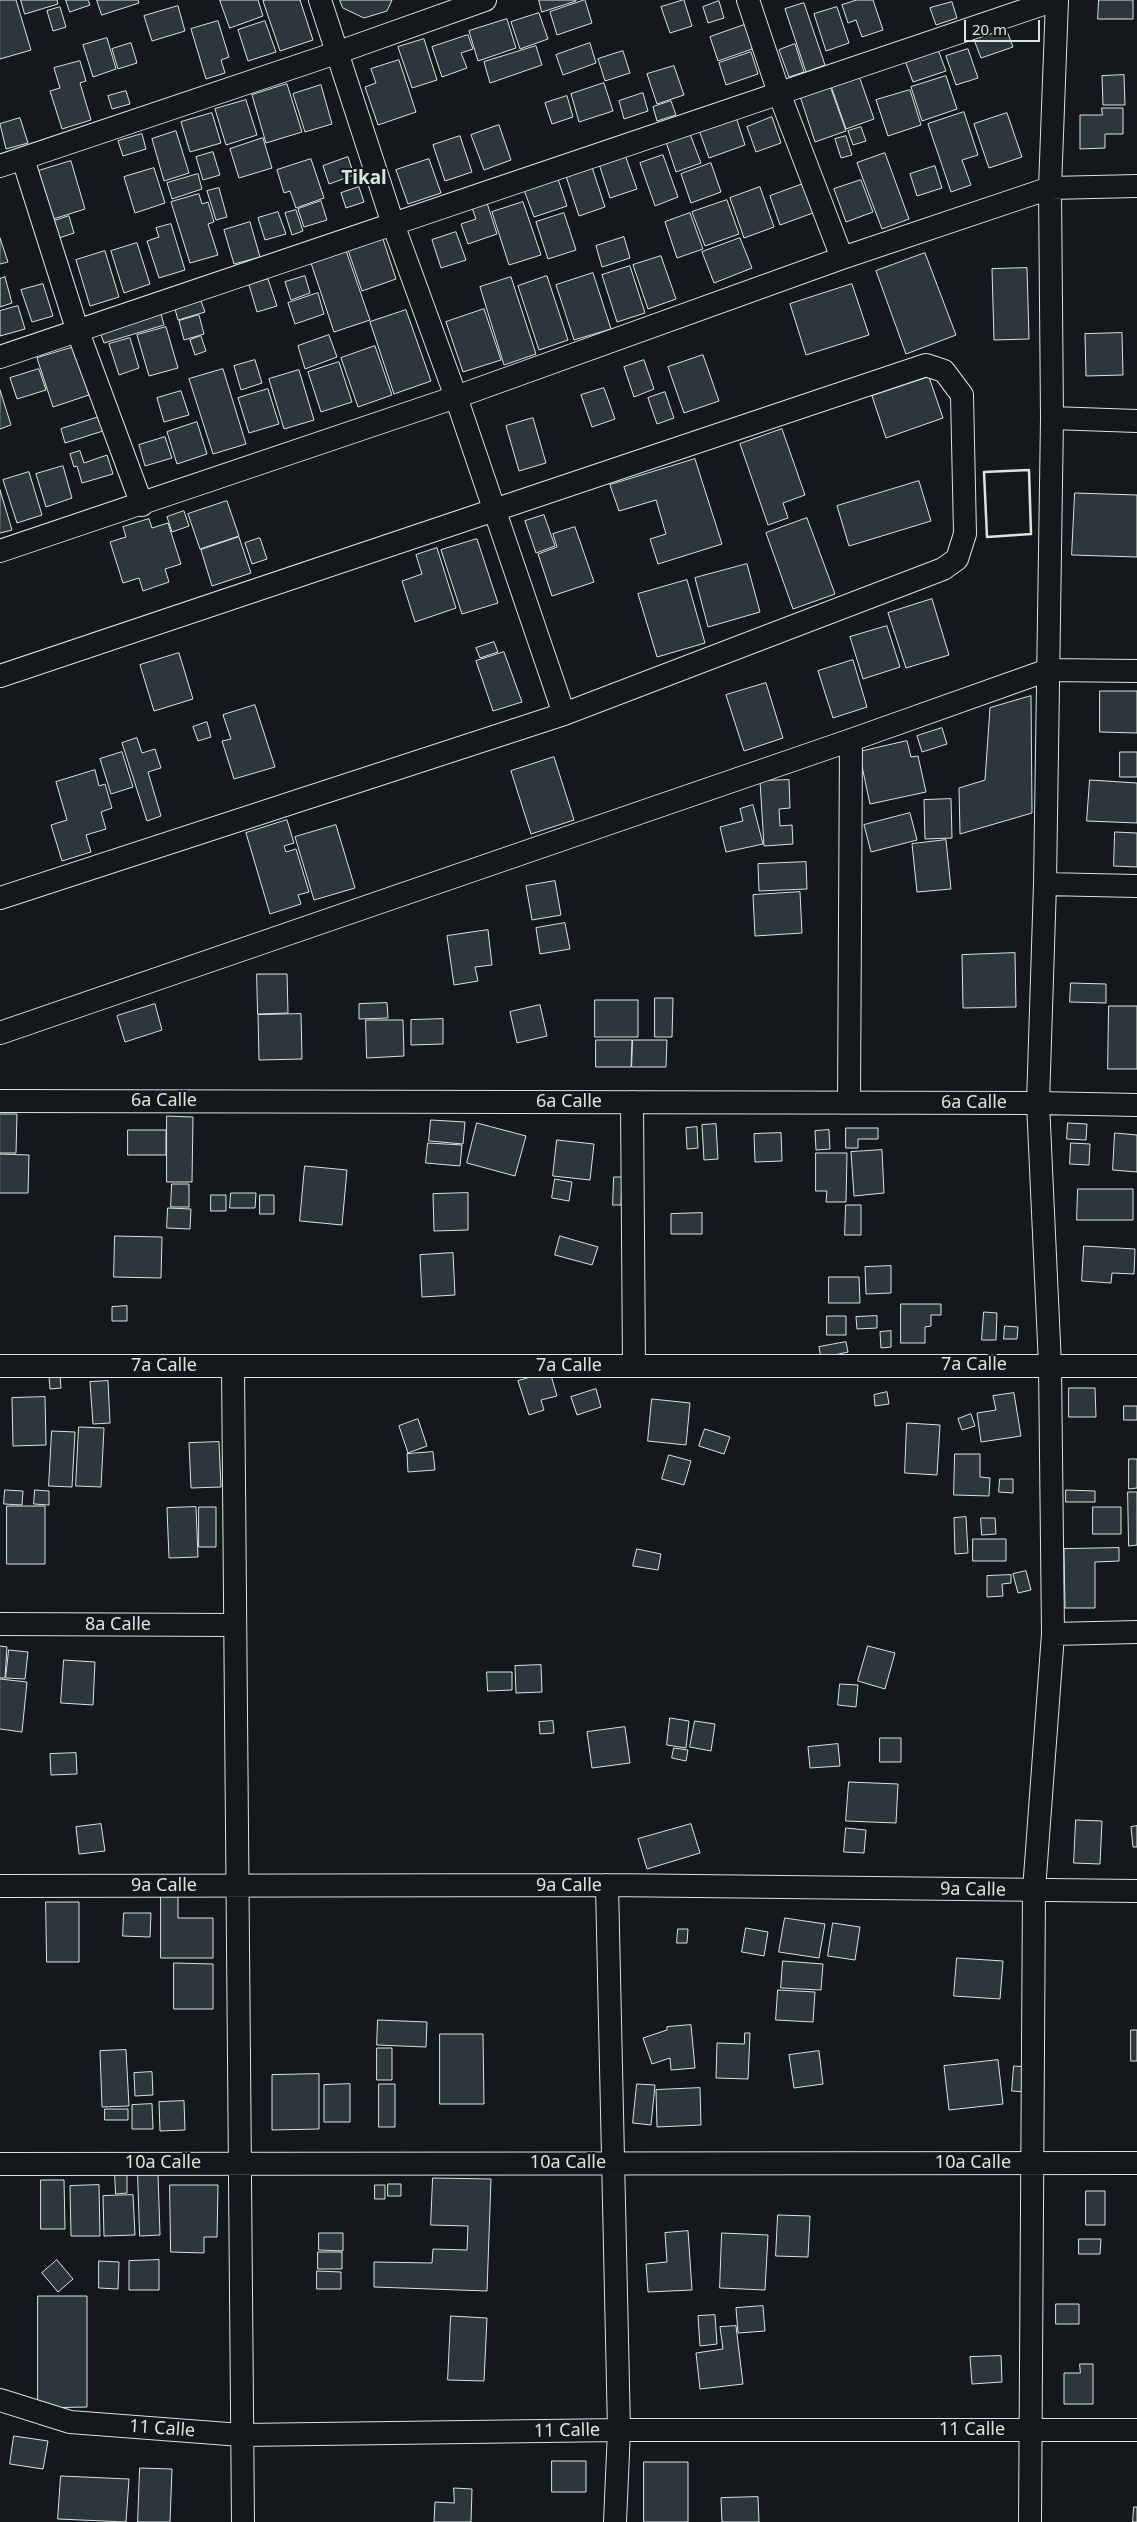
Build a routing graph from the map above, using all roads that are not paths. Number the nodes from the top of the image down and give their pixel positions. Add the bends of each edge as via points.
1 (320, 0) edge
2 (485, 0) edge
3 (748, 0) edge
4 (1056, 0) edge
5 (336, 53) junction
6 (779, 93) junction
7 (22, 159) junction
8 (0, 166) edge
9 (1137, 186) edge
10 (1050, 188) junction
11 (394, 224) junction
12 (842, 258) junction
13 (78, 332) junction
14 (0, 357) edge
15 (456, 397) junction
16 (1052, 418) junction
17 (1137, 420) edge
18 (142, 504) junction
19 (495, 509) junction
20 (0, 551) edge
21 (1048, 670) junction
22 (1137, 672) edge
23 (0, 676) edge
24 (564, 714) junction
25 (851, 740) junction
26 (1046, 884) junction
27 (1137, 886) edge
28 (0, 898) edge
29 (0, 1033) edge
30 (0, 1101) edge
31 (632, 1102) junction
32 (849, 1102) junction
33 (1038, 1103) junction
34 (1137, 1105) edge
35 (1050, 1365) junction
36 (0, 1366) edge
37 (233, 1366) junction
38 (634, 1366) junction
39 (1137, 1366) edge
40 (0, 1624) edge
41 (235, 1625) junction
42 (1137, 1632) edge
43 (1053, 1634) junction
44 (0, 1886) edge
45 (238, 1886) junction
46 (607, 1886) junction
47 (1034, 1890) junction
48 (1137, 1892) edge
49 (240, 2163) junction
50 (613, 2163) junction
51 (1031, 2163) junction
52 (1137, 2163) edge
53 (0, 2164) edge
54 (0, 2400) edge
55 (619, 2430) junction
56 (1030, 2430) junction
57 (1137, 2430) edge
58 (242, 2435) junction
59 (243, 2522) edge
60 (615, 2522) edge
61 (1030, 2522) edge

1 - 5 street
2 - 5 street
3 - 6 street
4 - 6 street
4 - 10 street
5 - 7 street
5 - 11 street
6 - 11 street
6 - 12 street
7 - 8 street
7 - 13 street
9 - 10 street
10 - 12 street
10 - 16 street
11 - 13 street
11 - 15 street
12 - 15 street
13 - 14 street
13 - 18 street
15 - 18 street
15 - 19 street
16 - 17 street
16 - 21 street
18 - 20 street
19 - 23 street
19 - 24 street
19 - 24 street via 926,365 944,371 962,395 965,534 957,559 944,569
21 - 22 street
21 - 25 street
21 - 26 street
24 - 28 street
25 - 29 street
25 - 32 street
26 - 27 street
26 - 33 street
30 - 31 street, 6a Calle
31 - 32 street, 6a Calle
31 - 38 street
32 - 33 street, 6a Calle
33 - 34 street, 6a Calle
33 - 35 street
35 - 38 street, 7a Calle
35 - 39 street, 7a Calle
35 - 43 street
36 - 37 street, 7a Calle
37 - 38 street, 7a Calle
37 - 41 street
40 - 41 street, 8a Calle
41 - 45 street
42 - 43 street
43 - 47 street
44 - 45 street, 9a Calle
45 - 46 street, 9a Calle
45 - 49 street
46 - 47 street, 9a Calle
46 - 50 street
47 - 48 street, 9a Calle
47 - 51 street
49 - 50 street, 10a Calle
49 - 53 street, 10a Calle
49 - 58 street
50 - 51 street, 10a Calle
50 - 55 street
51 - 52 street, 10a Calle
51 - 56 street
54 - 58 street, 11 Calle via 70,2422
55 - 56 street, 11 Calle
55 - 58 street, 11 Calle
55 - 60 street
56 - 57 street, 11 Calle
56 - 61 street
58 - 59 street

